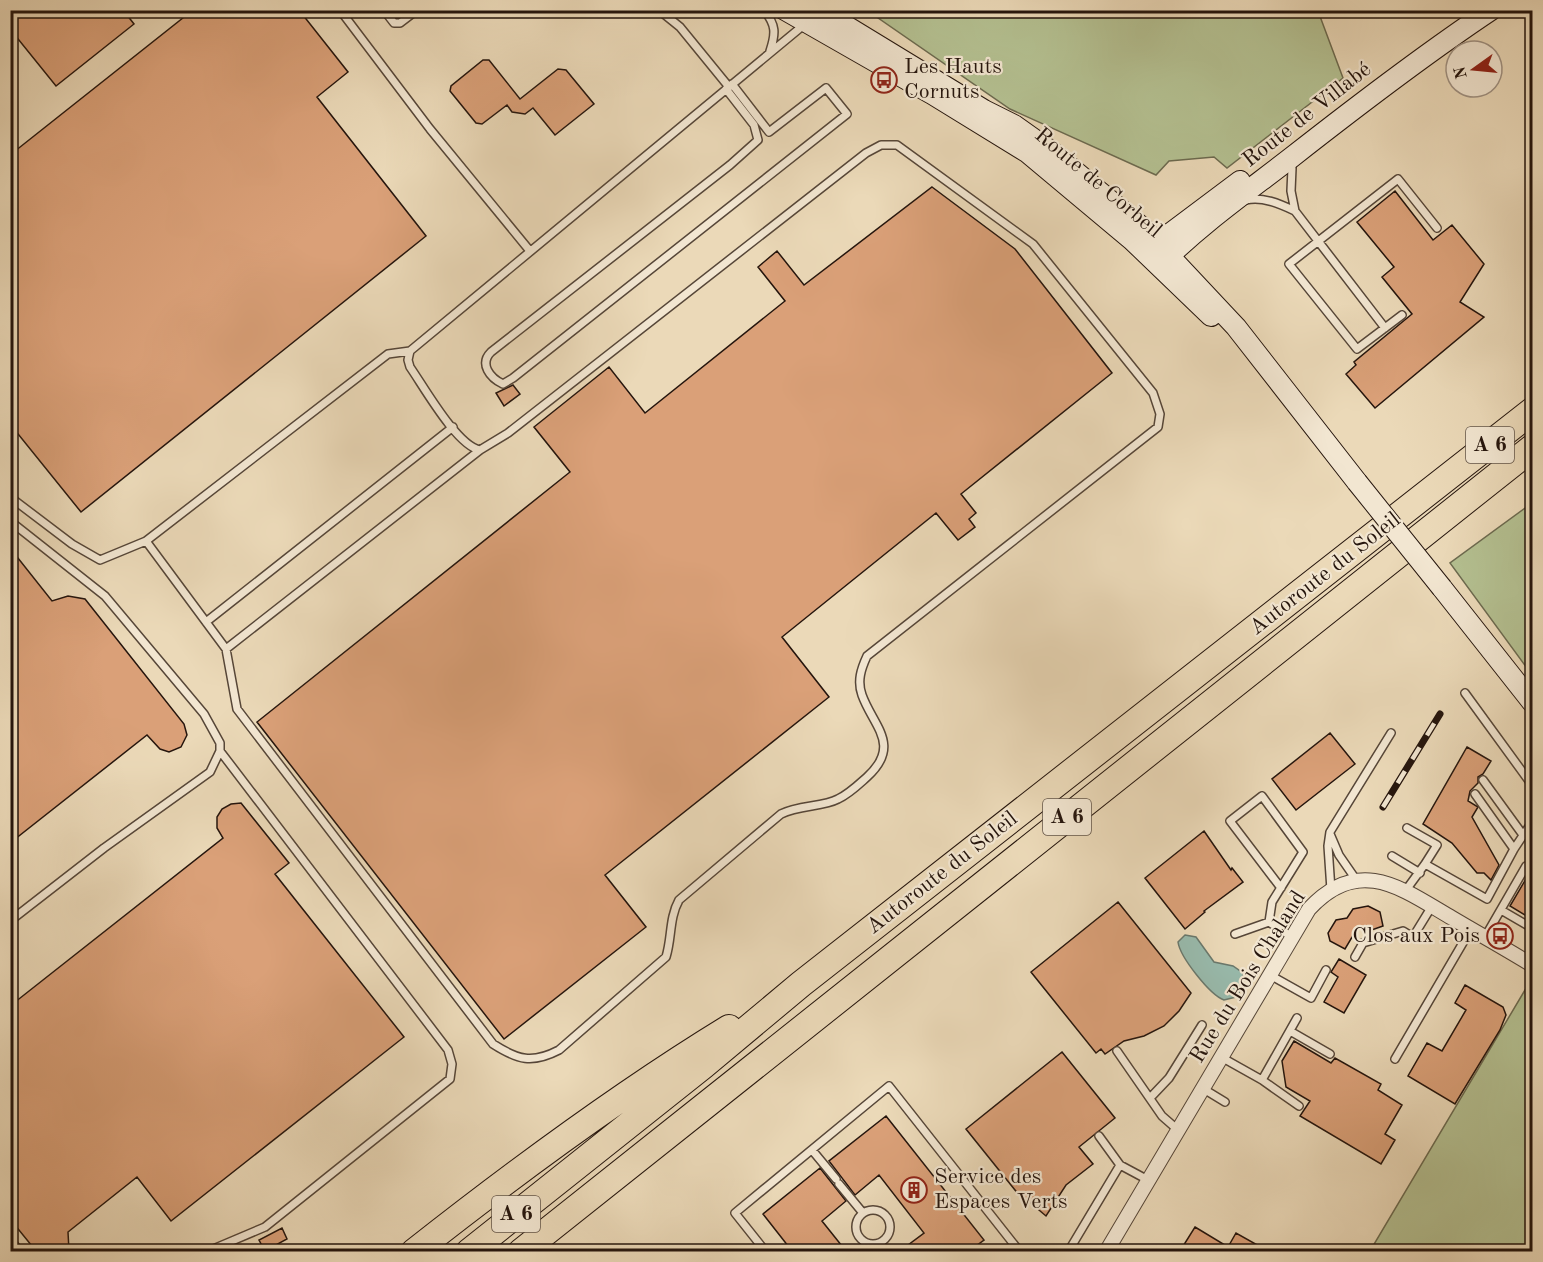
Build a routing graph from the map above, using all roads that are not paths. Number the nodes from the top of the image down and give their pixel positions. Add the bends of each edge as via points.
1 (340, 10) edge
2 (384, 10) edge
3 (417, 10) edge
4 (659, 10) edge
5 (764, 10) edge
6 (785, 10) edge
7 (1491, 10) edge
8 (813, 15) edge
9 (1471, 17) edge
10 (770, 51) junction
11 (729, 86) junction
12 (1292, 168) junction
13 (1253, 199) junction
14 (1232, 204) junction
15 (1295, 211) junction
16 (1437, 228) dead end
17 (1319, 241) junction
18 (530, 250) junction
19 (1158, 254) junction
20 (1402, 315) dead end
21 (1385, 328) junction
22 (410, 351) junction
23 (1533, 411) edge
24 (453, 427) junction
25 (1533, 448) edge
26 (480, 450) junction
27 (10, 497) edge
28 (10, 521) edge
29 (146, 541) junction
30 (206, 622) junction
31 (226, 649) junction
32 (1465, 693) dead end
33 (1533, 702) edge
34 (1391, 733) dead end
35 (220, 751) junction
36 (1483, 780) dead end
37 (1533, 785) edge
38 (1475, 794) dead end
39 (1533, 822) edge
40 (1407, 828) dead end
41 (1330, 832) junction
42 (1523, 835) junction
43 (1514, 849) junction
44 (1392, 856) dead end
45 (1425, 864) junction
46 (1526, 866) dead end
47 (1420, 873) junction
48 (1357, 881) junction
49 (1281, 888) junction
50 (1331, 890) junction
51 (1406, 890) junction
52 (1432, 906) junction
53 (1501, 910) junction
54 (10, 921) edge
55 (1269, 922) junction
56 (1533, 928) edge
57 (1471, 929) junction
58 (1235, 934) dead end
59 (1292, 937) junction
60 (1485, 937) junction
61 (1355, 957) dead end
62 (1533, 965) edge
63 (1326, 970) dead end
64 (1270, 975) junction
65 (801, 984) junction
66 (1297, 1018) dead end
67 (1202, 1025) dead end
68 (1290, 1031) junction
69 (1117, 1051) dead end
70 (1330, 1054) dead end
71 (1221, 1057) junction
72 (1395, 1059) dead end
73 (1262, 1080) junction
74 (1202, 1088) junction
75 (1150, 1098) junction
76 (1225, 1102) dead end
77 (1299, 1106) dead end
78 (1178, 1130) junction
79 (1099, 1136) dead end
80 (812, 1150) junction
81 (1120, 1165) junction
82 (1148, 1180) junction
83 (863, 1214) junction
84 (10, 1239) edge
85 (20, 1251) edge
86 (206, 1251) edge
87 (414, 1251) edge
88 (469, 1251) edge
89 (521, 1251) edge
90 (766, 1251) edge
91 (1020, 1251) edge
92 (1068, 1251) edge
93 (1106, 1251) edge

1 - 18 lane via 430,129
2 - 3 lane via 394,23
4 - 11 lane via 680,27
5 - 10 lane via 776,33
6 - 8 street, Route de Corbeil
7 - 9 street, Route de Villabé
8 - 10 lane
8 - 19 street, Route de Corbeil via 1028,153
9 - 12 lane via 1419,71
9 - 14 street, Route de Villabé
9 - 19 street, Route de Villabé
10 - 11 lane
11 - 11 lane via 754,125 758,140 491,352 485,363 495,380 503,384 513,378 847,114 826,88 769,132
11 - 18 lane
12 - 13 lane
12 - 15 lane
13 - 14 lane
13 - 15 lane
14 - 19 street, Route de Villabé
15 - 17 lane
16 - 17 lane via 1398,179
17 - 21 lane
17 - 21 lane via 1290,264 1357,349
18 - 22 lane
19 - 33 street, Route de Corbeil, bridge via 1267,366
20 - 21 lane
22 - 24 lane via 410,367
22 - 29 lane via 388,354
23 - 65 highway, Autoroute du Soleil / A 6
24 - 26 lane via 473,449
24 - 30 lane
25 - 89 highway, Autoroute du Soleil / A 6
26 - 31 lane
26 - 31 lane via 508,433 856,160 881,145 897,145 1033,244 1154,393 1160,414 1158,427 867,656 860,671 862,696 879,724 884,742 876,769 835,801 781,814 679,900 673,912 666,957 559,1050 542,1059 511,1056 493,1044 237,709
27 - 29 lane via 100,560
28 - 35 lane via 105,596 204,714 220,743
29 - 30 lane
30 - 31 lane
32 - 37 lane
34 - 41 lane
35 - 54 lane via 210,772
35 - 86 lane via 448,1050 452,1064 450,1079 265,1227
36 - 42 lane
38 - 43 lane
39 - 42 lane
40 - 45 lane via 1437,845
41 - 48 lane via 1339,855
41 - 50 lane
42 - 43 lane
43 - 45 lane via 1487,899
44 - 47 lane
45 - 47 lane
46 - 53 lane
47 - 51 lane
48 - 50 street, Rue du Bois Chaland
48 - 51 street, Rue du Bois Chaland via 1389,882
49 - 49 lane via 1303,852 1262,796 1230,821
49 - 55 lane via 1272,902
50 - 59 street, Rue du Bois Chaland via 1309,909
51 - 52 street, Rue du Bois Chaland
52 - 57 street, Rue du Bois Chaland
52 - 61 lane via 1413,937 1403,931 1363,943
53 - 56 lane
53 - 60 lane
55 - 58 lane
55 - 59 lane
57 - 60 street, Rue du Bois Chaland
57 - 72 lane
59 - 64 street, Rue du Bois Chaland
60 - 62 street, Rue du Bois Chaland
63 - 64 lane via 1311,998
64 - 71 street, Rue du Bois Chaland
65 - 87 highway via 691,1052
65 - 88 highway, Autoroute du Soleil / A 6
66 - 68 lane
67 - 75 lane via 1168,1078
68 - 70 lane
68 - 73 lane
69 - 75 lane
71 - 73 lane
71 - 74 street, Rue du Bois Chaland
73 - 77 lane
74 - 76 lane
74 - 78 street, Rue du Bois Chaland
75 - 78 lane
78 - 82 street, Rue du Bois Chaland
79 - 81 lane
80 - 83 lane
80 - 90 lane via 735,1213
80 - 91 lane via 889,1086
81 - 82 lane
81 - 92 lane
82 - 93 street, Rue du Bois Chaland
83 - 83 lane via 856,1223 858,1235 866,1243 883,1241 889,1232 887,1217 873,1210
84 - 85 lane

